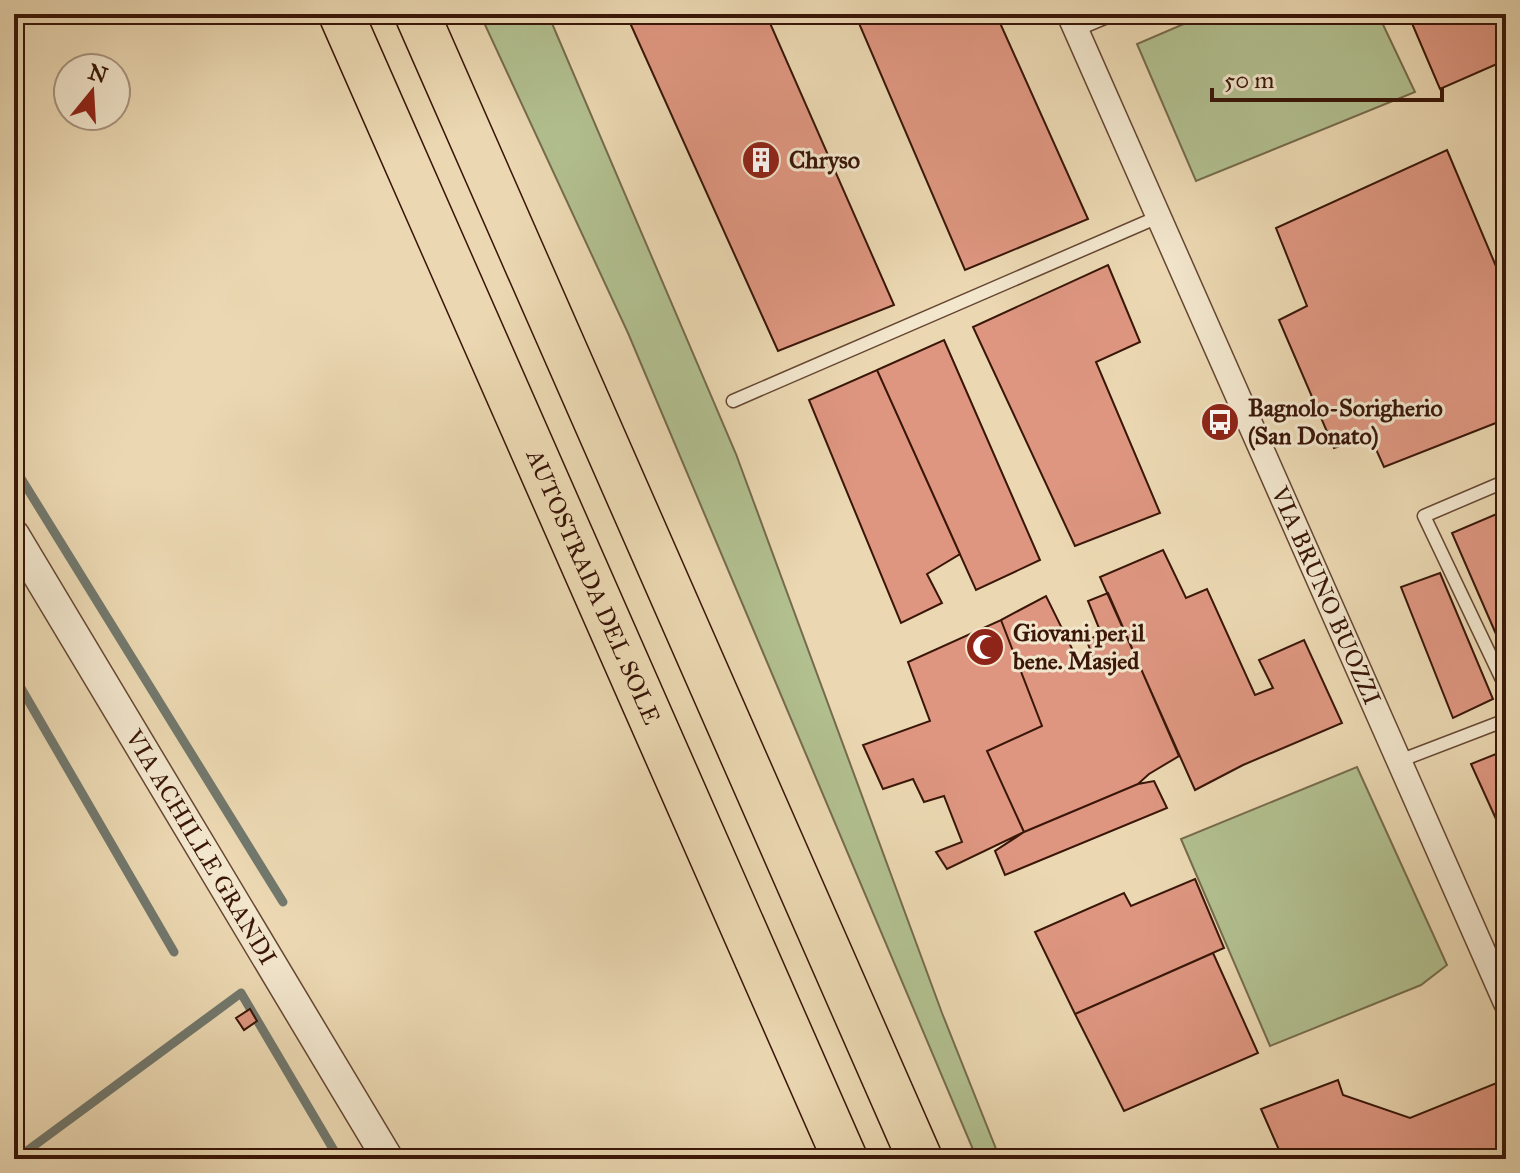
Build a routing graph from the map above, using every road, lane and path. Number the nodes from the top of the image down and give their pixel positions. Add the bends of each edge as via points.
1 (341, 14) edge
2 (417, 14) edge
3 (1114, 14) edge
4 (1073, 22) edge
5 (1158, 217) junction
6 (733, 401) dead end
7 (1506, 481) edge
8 (14, 535) edge
9 (1506, 688) edge
10 (1506, 720) edge
11 (1399, 761) junction
12 (1506, 1003) edge
13 (388, 1159) edge
14 (845, 1159) edge
15 (920, 1159) edge

1 - 14 highway, AUTOSTRADA DEL SOLE
2 - 15 highway
3 - 4 lane
4 - 5 street, VIA BRUNO BUOZZI
5 - 6 lane
5 - 11 street, VIA BRUNO BUOZZI
7 - 9 lane via 1424,516
8 - 13 street, VIA ACHILLE GRANDI
10 - 11 lane
11 - 12 street, VIA BRUNO BUOZZI

